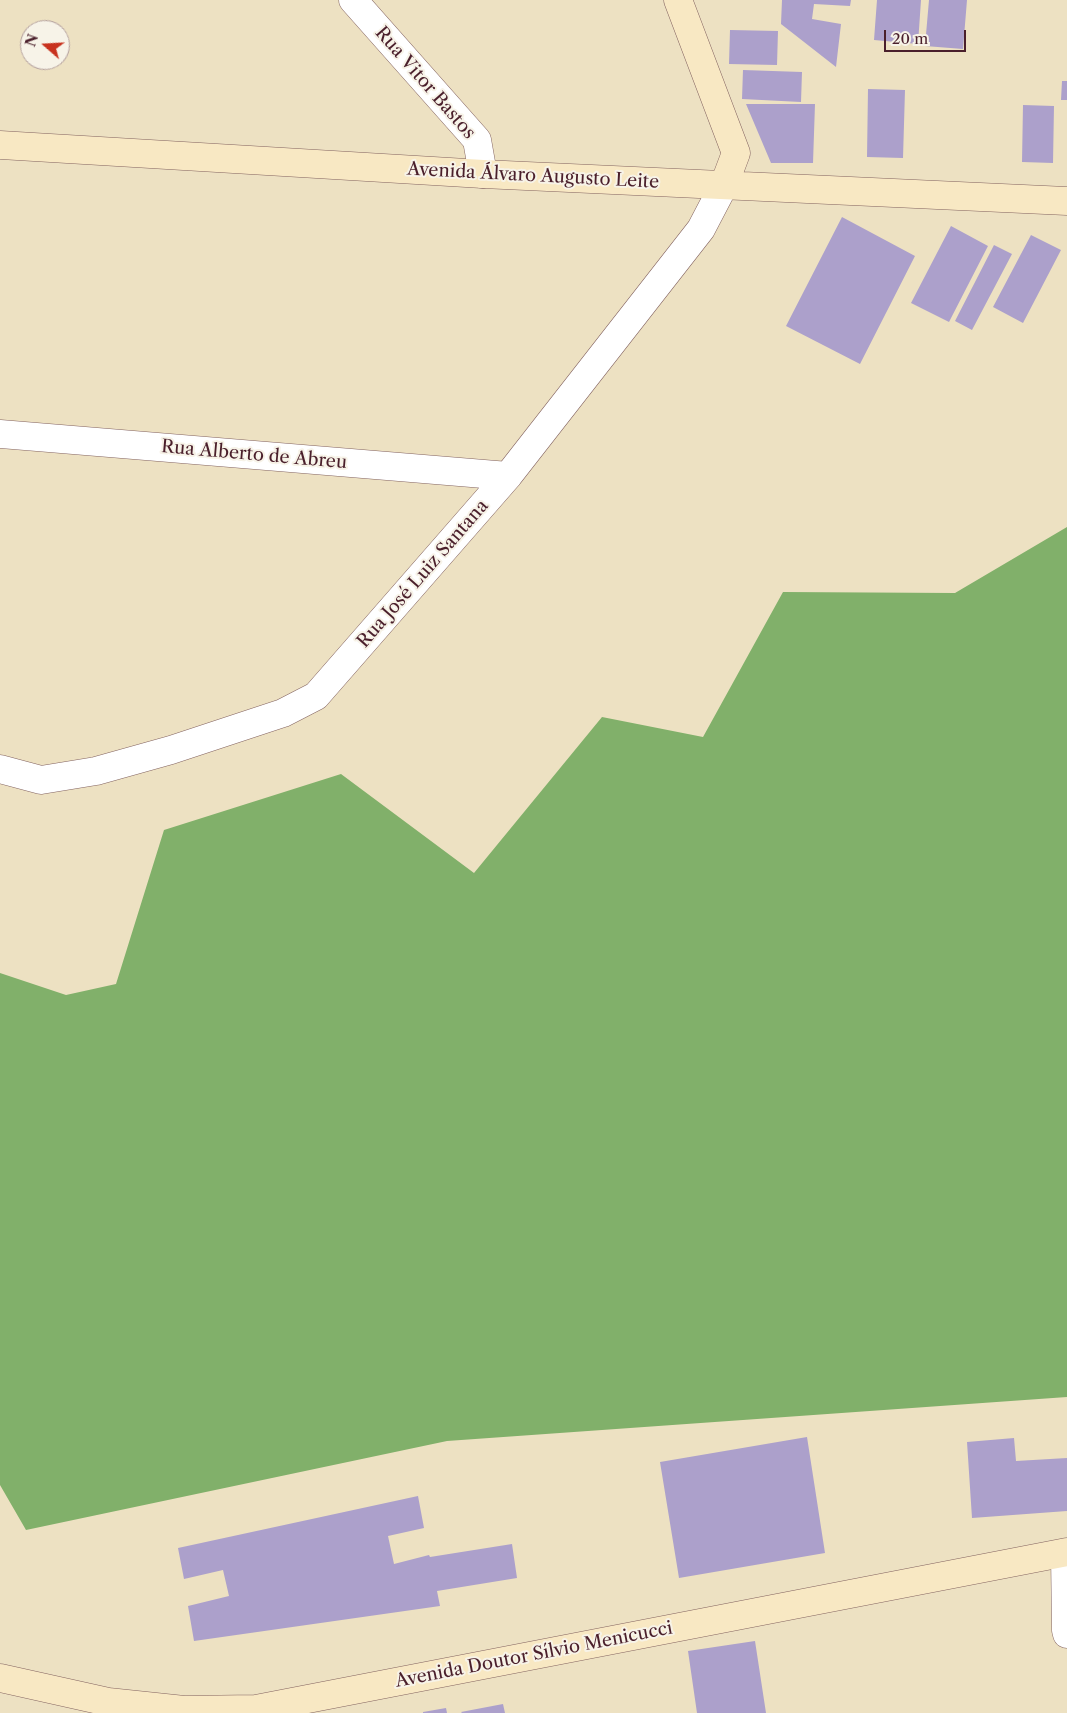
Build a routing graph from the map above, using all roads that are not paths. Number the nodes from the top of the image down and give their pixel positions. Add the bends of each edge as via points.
1 (353, 0) edge
2 (678, 0) edge
3 (0, 145) edge
4 (483, 174) junction
5 (724, 185) junction
6 (1067, 201) edge
7 (0, 434) edge
8 (508, 476) junction
9 (0, 769) edge
10 (1066, 1552) edge
11 (1067, 1634) edge
12 (0, 1678) edge

1 - 4 street, Rua Vitor Bastos via 477,140
2 - 5 street via 736,152
3 - 4 street, Avenida Álvaro Augusto Leite
4 - 5 street, Avenida Álvaro Augusto Leite
5 - 6 street, Avenida Álvaro Augusto Leite
5 - 8 street, Rua José Luiz Santana via 701,230
7 - 8 street, Rua Alberto de Abreu
8 - 9 street, Rua José Luiz Santana via 316,696 283,713 96,771 41,780
10 - 11 street
10 - 12 street, Avenida Doutor Sílvio Menicucci via 256,1709 184,1710 108,1702

